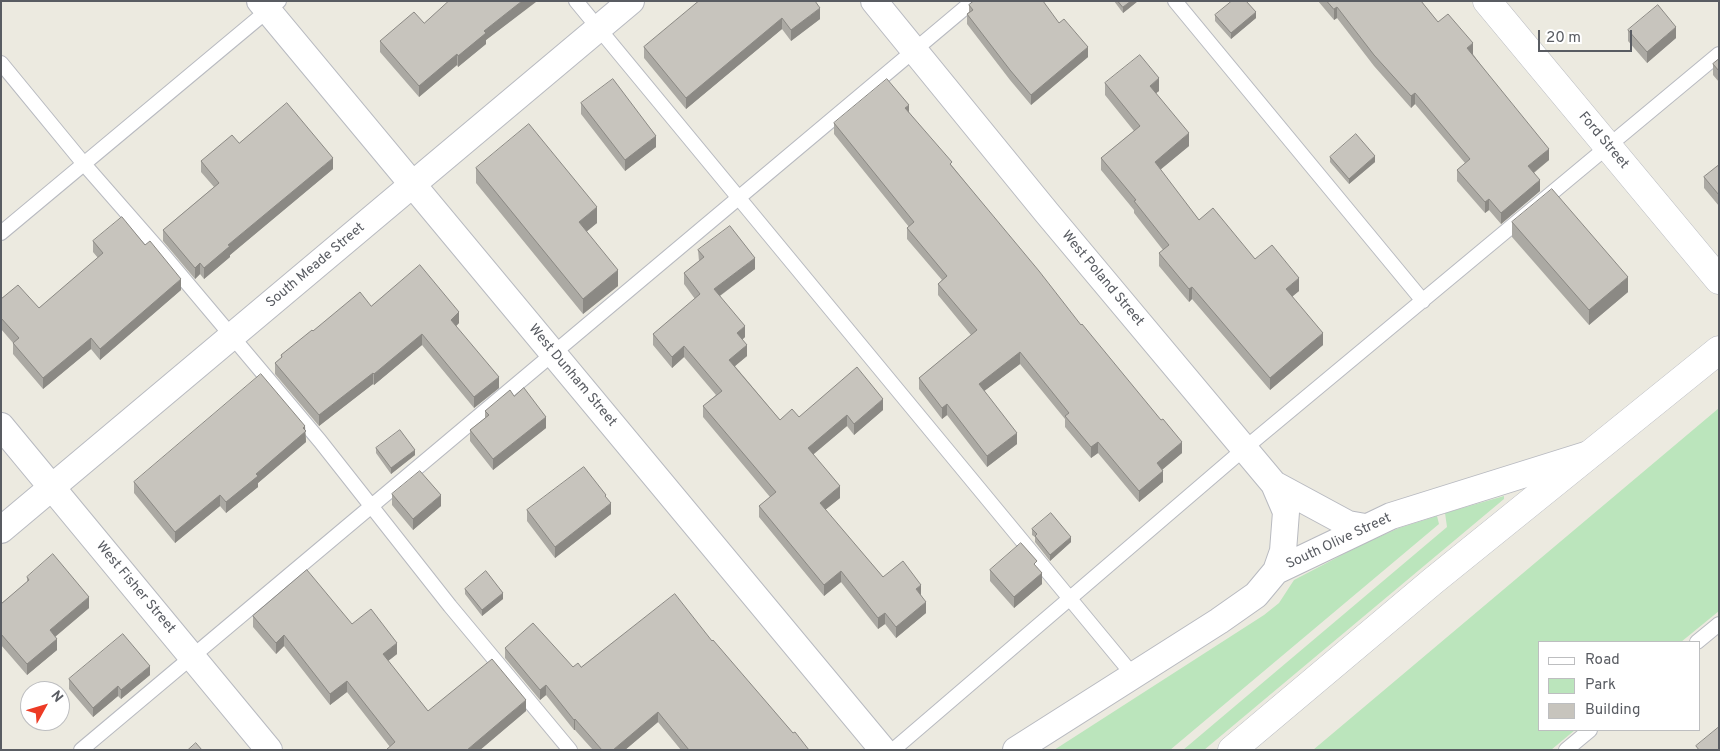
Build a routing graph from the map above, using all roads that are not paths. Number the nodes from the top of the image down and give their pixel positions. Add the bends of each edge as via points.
1 (576, 1) edge
2 (631, 1) edge
3 (874, 1) edge
4 (973, 1) edge
5 (1175, 1) edge
6 (1488, 1) edge
7 (269, 4) edge
8 (599, 28) junction
9 (914, 50) junction
10 (1719, 54) edge
11 (1, 63) edge
12 (1608, 146) junction
13 (84, 164) junction
14 (413, 185) junction
15 (739, 198) junction
16 (1, 233) edge
17 (1719, 280) edge
18 (1423, 301) junction
19 (231, 337) junction
20 (1719, 350) edge
21 (553, 354) junction
22 (1, 426) edge
23 (1244, 449) junction
24 (1590, 454) junction
25 (1274, 484) junction
26 (52, 488) junction
27 (371, 506) junction
28 (1366, 527) junction
29 (1, 530) edge
30 (1276, 572) junction
31 (1070, 599) junction
32 (1719, 624) edge
33 (1698, 641) edge
34 (192, 656) junction
35 (1133, 674) junction
36 (1589, 731) edge
37 (81, 750) edge
38 (269, 750) edge
39 (570, 750) edge
40 (883, 750) edge
41 (893, 750) edge
42 (1016, 750) edge
43 (1232, 750) edge
44 (1566, 750) edge

1 - 8 lane
2 - 8 street, South Meade Street
3 - 9 street, West Poland Street
4 - 9 lane
5 - 18 lane
6 - 12 street, Ford Street
7 - 13 lane
7 - 14 street, West Dunham Street
8 - 14 street, South Meade Street
8 - 15 lane
9 - 15 lane
9 - 23 street, West Poland Street
10 - 12 lane
11 - 13 lane
12 - 17 street, Ford Street
12 - 18 lane
13 - 16 lane
13 - 19 lane
14 - 19 street, South Meade Street
14 - 21 street, West Dunham Street
15 - 21 lane
15 - 31 lane
18 - 23 lane
19 - 26 street, South Meade Street
19 - 27 lane
20 - 24 street, South Olive Street
21 - 27 lane
21 - 40 street, West Dunham Street
22 - 26 street, West Fisher Street
23 - 25 street, West Poland Street
23 - 31 lane
24 - 28 street, South Olive Street via 1437,501
24 - 43 street, South Olive Street
25 - 28 street via 1348,524
25 - 30 street, West Poland Street via 1286,512 1283,551
26 - 29 street, South Meade Street
26 - 34 street, West Fisher Street
27 - 34 lane
27 - 39 lane
28 - 30 street, South Olive Street
30 - 35 street, South Olive Street via 1256,595
31 - 35 lane
31 - 41 lane
32 - 33 lane
34 - 37 lane
34 - 38 street, West Fisher Street
35 - 42 street, South Olive Street
36 - 44 lane

